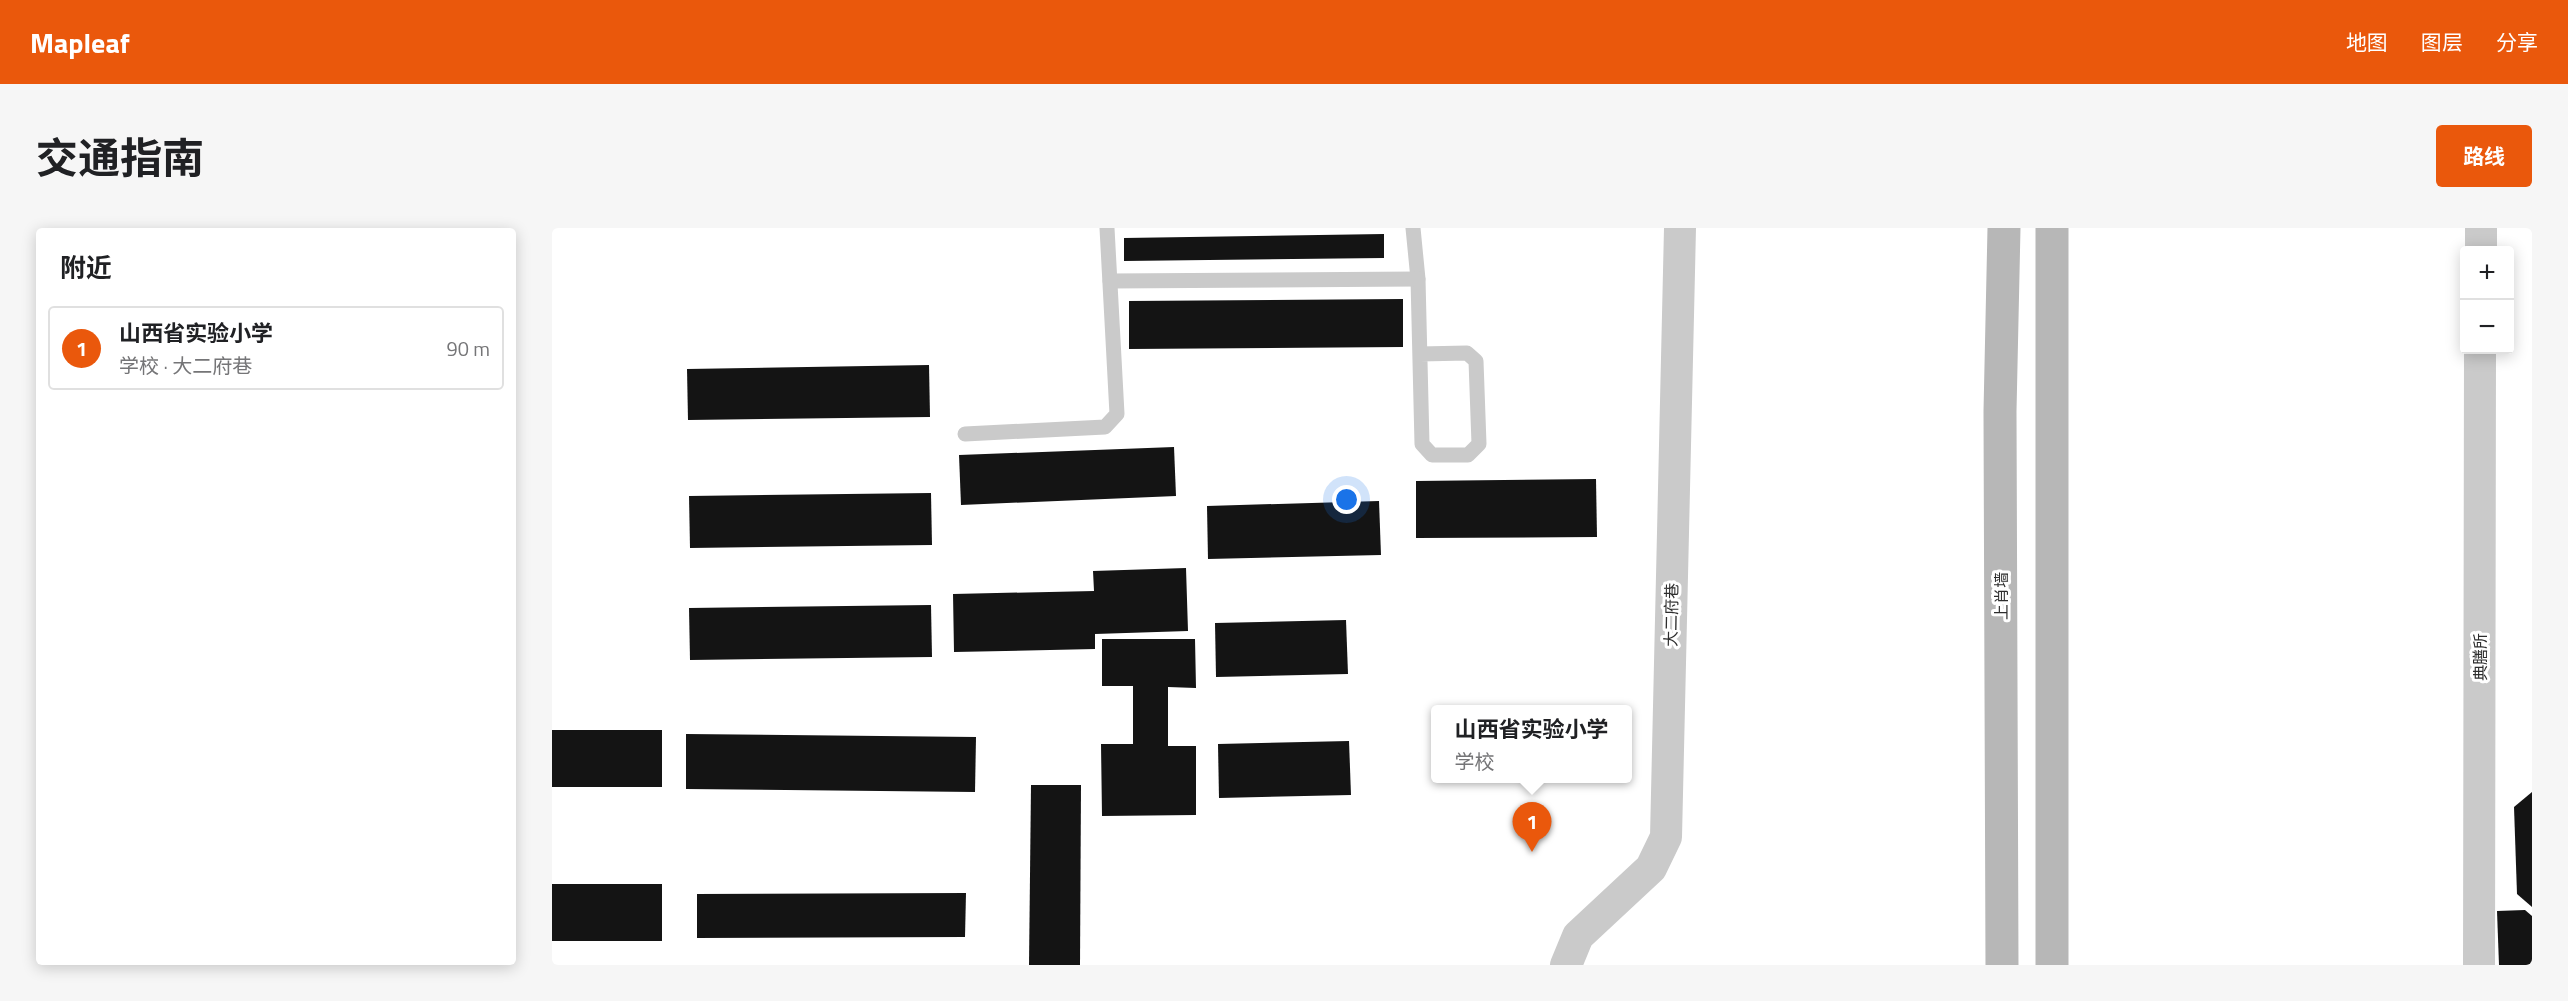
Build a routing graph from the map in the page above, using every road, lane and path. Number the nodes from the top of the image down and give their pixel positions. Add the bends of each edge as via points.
1 (1107, 228) edge
2 (1413, 228) edge
3 (1680, 228) edge
4 (2004, 228) edge
5 (2052, 228) edge
6 (2481, 228) edge
7 (2481, 246) edge
8 (1419, 279) junction
9 (1110, 281) junction
10 (1420, 354) junction
11 (2481, 354) edge
12 (965, 434) dead end
13 (1566, 965) edge
14 (2002, 965) edge
15 (2052, 965) edge
16 (2479, 965) edge

1 - 9 lane
2 - 8 lane
3 - 13 street, 大二府巷 via 1666,837 1651,868 1578,936
4 - 14 street, 上肖墙 via 2000,411
5 - 15 street
6 - 7 street
8 - 9 lane
8 - 10 lane
9 - 12 lane via 1117,414 1105,427
10 - 10 lane via 1422,444 1432,455 1468,455 1479,444 1476,361 1467,353
11 - 16 street, 典膳所

